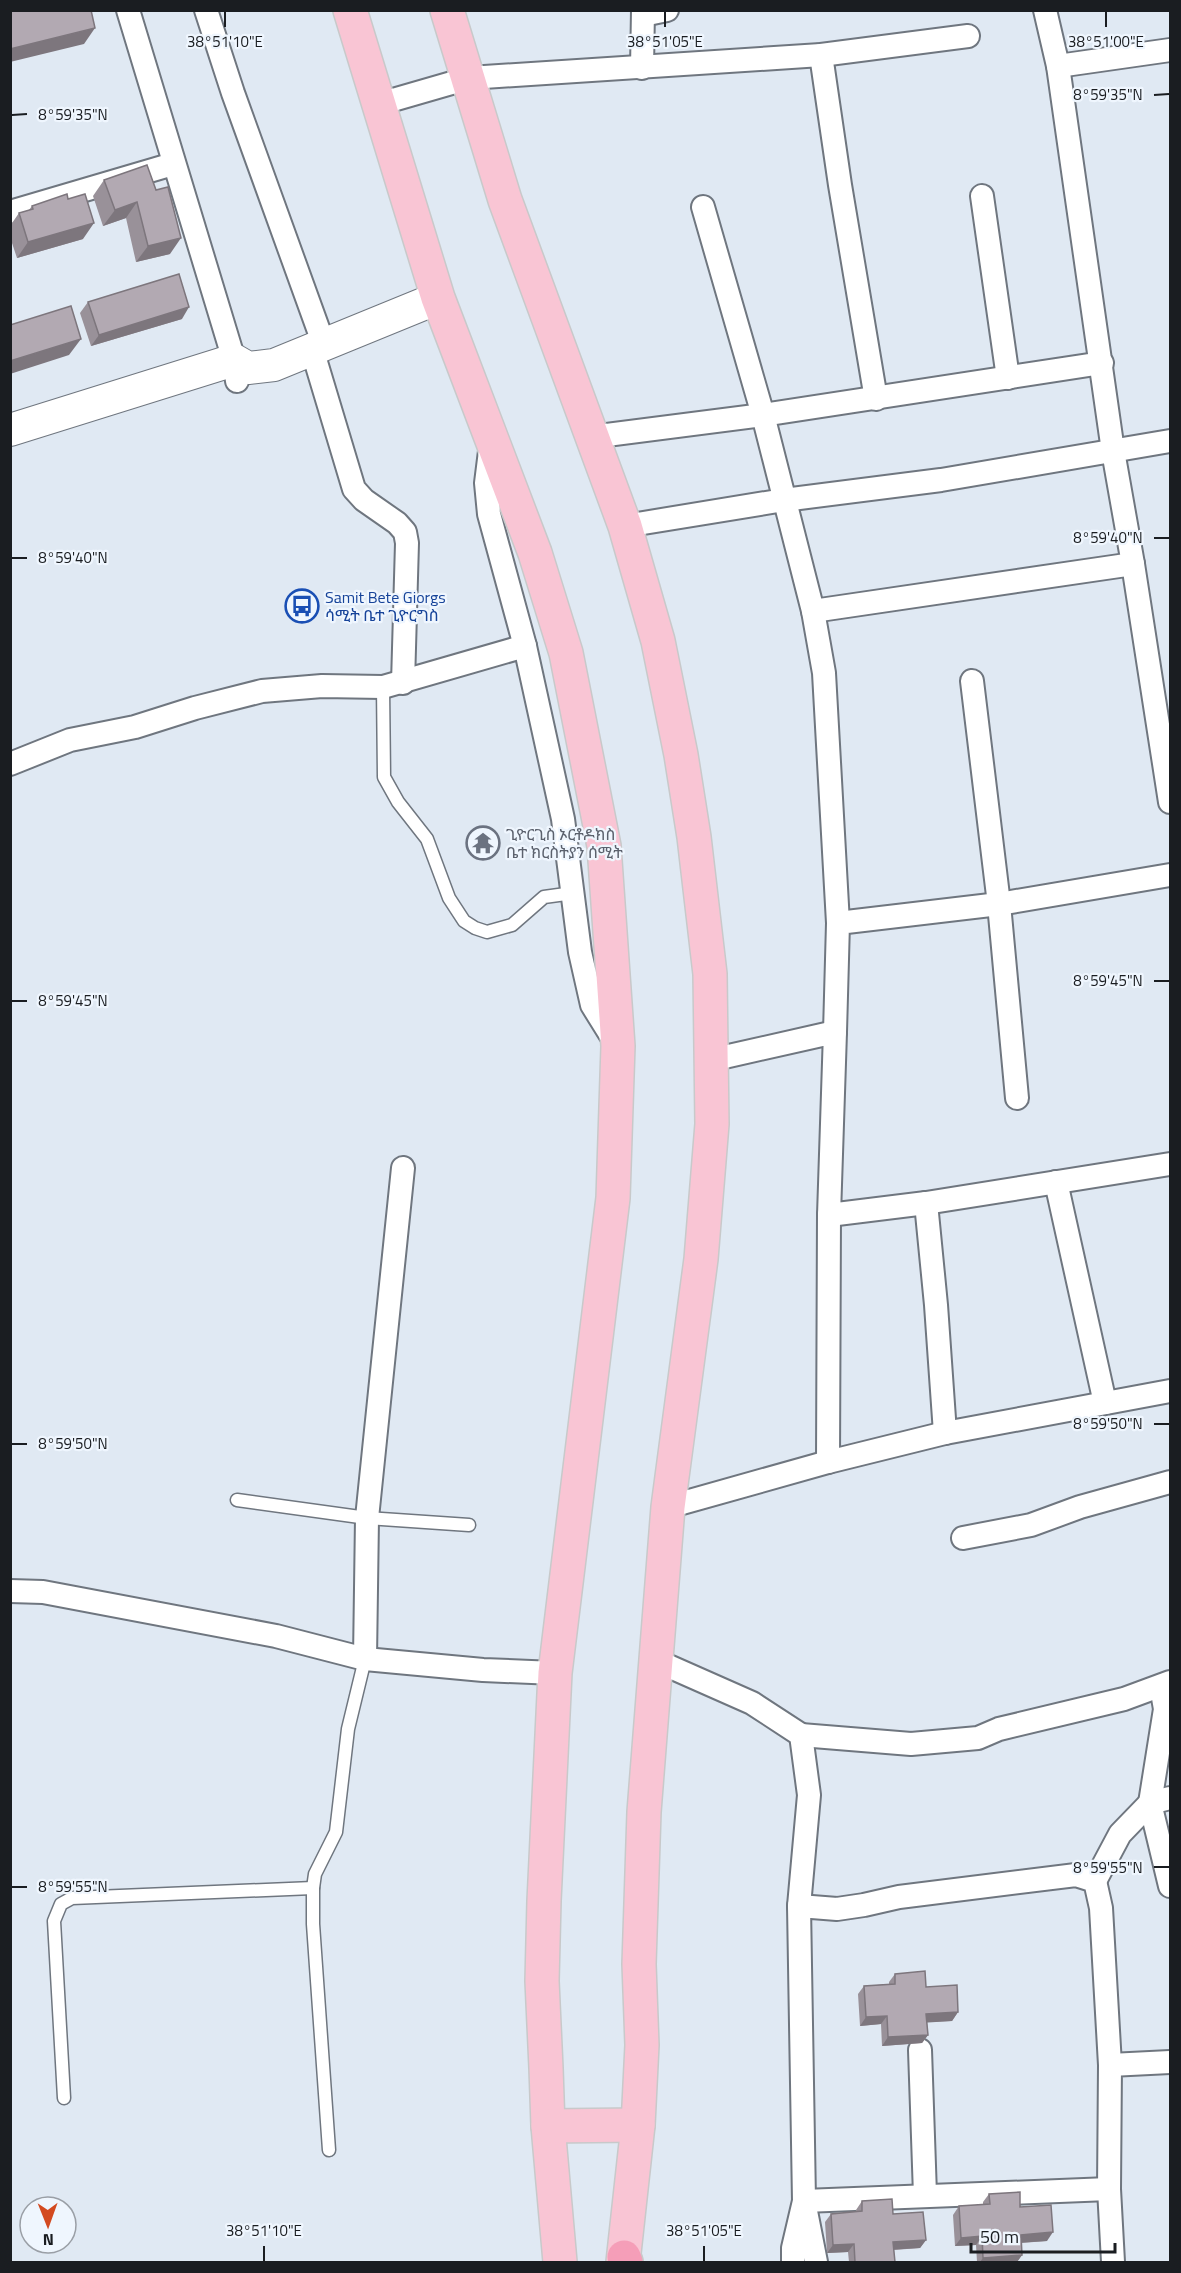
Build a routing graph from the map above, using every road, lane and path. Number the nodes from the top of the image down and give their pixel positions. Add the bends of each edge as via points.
1 (128, 10) edge
2 (206, 10) edge
3 (350, 10) edge
4 (447, 10) edge
5 (667, 10) edge
6 (1044, 10) edge
7 (643, 13) edge
8 (968, 36) dead end
9 (1170, 50) edge
10 (821, 55) junction
11 (1058, 66) junction
12 (642, 68) junction
13 (469, 78) junction
14 (379, 104) junction
15 (173, 164) junction
16 (982, 196) dead end
17 (703, 207) dead end
18 (10, 212) edge
19 (438, 298) junction
20 (318, 347) junction
21 (1102, 363) junction
22 (240, 370) junction
23 (1008, 378) junction
24 (876, 399) junction
25 (763, 415) junction
26 (10, 430) edge
27 (591, 437) junction
28 (491, 438) junction
29 (1170, 441) edge
30 (10, 449) edge
31 (1113, 451) junction
32 (784, 501) junction
33 (625, 526) junction
34 (1133, 564) junction
35 (813, 611) junction
36 (525, 646) junction
37 (972, 681) dead end
38 (393, 685) junction
39 (10, 764) edge
40 (1170, 802) edge
41 (1170, 875) edge
42 (573, 893) junction
43 (999, 904) junction
44 (838, 923) junction
45 (835, 1032) junction
46 (618, 1046) junction
47 (711, 1059) junction
48 (1017, 1098) dead end
49 (1170, 1164) edge
50 (403, 1168) dead end
51 (1056, 1182) junction
52 (926, 1203) junction
53 (829, 1215) junction
54 (1170, 1391) edge
55 (1105, 1403) junction
56 (945, 1433) junction
57 (828, 1462) junction
58 (1170, 1482) edge
59 (237, 1500) dead end
60 (668, 1507) junction
61 (368, 1518) junction
62 (470, 1525) dead end
63 (963, 1538) dead end
64 (10, 1591) edge
65 (365, 1659) junction
66 (657, 1661) junction
67 (555, 1673) junction
68 (1166, 1684) edge
69 (801, 1735) junction
70 (1160, 1801) edge
71 (1095, 1881) junction
72 (1170, 1886) edge
73 (313, 1888) junction
74 (799, 1906) junction
75 (920, 2050) edge
76 (1170, 2062) edge
77 (1110, 2065) junction
78 (64, 2098) dead end
79 (638, 2125) junction
80 (548, 2126) junction
81 (329, 2150) dead end
82 (1108, 2189) junction
83 (925, 2195) junction
84 (804, 2200) junction
85 (624, 2260) edge
86 (560, 2262) edge
87 (793, 2262) edge
88 (816, 2262) edge
89 (1113, 2262) edge

1 - 15 street
2 - 20 street
3 - 14 main road
4 - 13 main road
5 - 7 street
6 - 11 street
7 - 12 street
8 - 10 street
9 - 11 street
10 - 12 street
10 - 24 street
11 - 21 street
12 - 13 street
13 - 14 street
13 - 27 main road via 505,200
14 - 19 main road
15 - 18 street
15 - 22 street
16 - 23 street
17 - 25 street
19 - 20 street
19 - 28 main road
20 - 22 street via 274,365
20 - 38 street via 354,489 405,532
21 - 23 street
21 - 31 street
22 - 26 street
22 - 30 street
23 - 24 street
24 - 25 street
25 - 27 street
25 - 32 street
27 - 33 main road
28 - 36 street via 486,483 489,514
28 - 46 main road via 535,553 566,653 604,846
29 - 31 street
31 - 32 street
31 - 34 street
32 - 33 street
32 - 35 street
33 - 47 main road via 658,641 681,755 705,915
34 - 35 street
34 - 40 street
35 - 44 street via 824,673
36 - 38 street
36 - 42 street via 563,819
37 - 43 street
38 - 39 street via 262,691 135,727 70,740
38 - 42 lane via 384,777 427,839 449,898 464,921 487,932 512,925 544,897
41 - 43 street
42 - 46 street via 592,1005
43 - 44 street
43 - 48 street
44 - 45 street
45 - 47 street
45 - 53 street
46 - 67 main road via 613,1198
47 - 60 main road via 712,1124 701,1259
49 - 51 street
50 - 61 street
51 - 52 street
51 - 55 street
52 - 53 street
52 - 56 street
53 - 57 street
54 - 55 street
55 - 56 street
56 - 57 street
57 - 60 street
58 - 63 street via 1031,1525
59 - 61 lane
60 - 66 main road
61 - 62 lane
61 - 65 street
64 - 65 street via 43,1592 276,1636
65 - 67 street
65 - 73 lane via 348,1729 336,1832 315,1874
66 - 69 street via 752,1703
66 - 79 main road via 644,1812
67 - 80 main road via 542,1981
68 - 69 street via 1109,1704 999,1729 978,1738 911,1744
68 - 70 street
69 - 74 street via 809,1795
70 - 71 street via 1120,1834
70 - 72 street
71 - 74 street via 1076,1875 899,1897 837,1909
71 - 77 street via 1101,1908
73 - 78 lane via 72,1898 60,1904 54,1921
73 - 81 lane
74 - 84 street
75 - 83 street
76 - 77 street
77 - 82 street
79 - 80 main road
79 - 85 main road
80 - 86 main road
82 - 83 street
82 - 89 street
83 - 84 street
84 - 87 street
84 - 88 street

